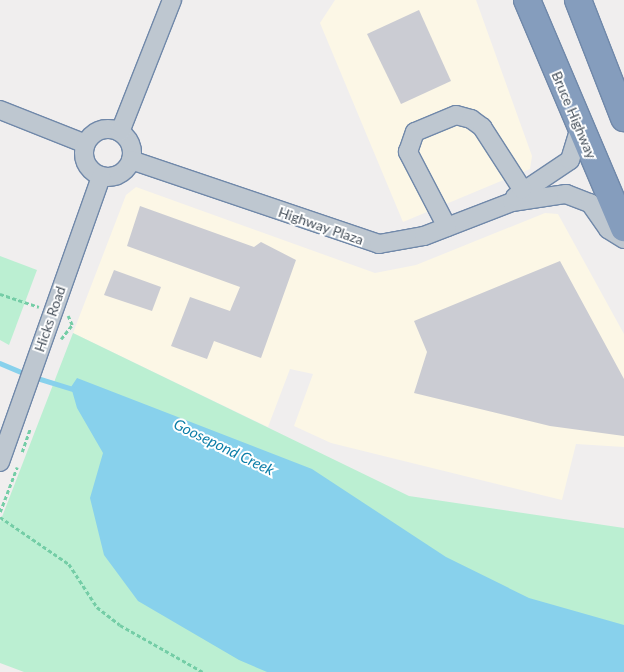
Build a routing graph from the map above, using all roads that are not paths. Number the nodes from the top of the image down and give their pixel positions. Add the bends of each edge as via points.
1 (172, 0) edge
2 (527, 0) edge
3 (578, 0) edge
4 (0, 110) edge
5 (624, 118) edge
6 (579, 130) junction
7 (120, 132) junction
8 (86, 144) junction
9 (132, 160) junction
10 (101, 176) junction
11 (517, 195) junction
12 (447, 227) junction
13 (624, 228) edge
14 (624, 238) edge
15 (0, 462) edge

1 - 7 street
2 - 6 highway, Bruce Highway
3 - 5 highway
4 - 8 street
6 - 11 street, Highway Plaza via 570,160
6 - 13 highway, Bruce Highway
7 - 8 street via 104,130
7 - 9 street via 130,142
8 - 10 street via 87,164
9 - 10 street via 123,172
9 - 12 street, Highway Plaza via 365,242 403,243
10 - 15 street, Hicks Road
11 - 12 street, Highway Plaza
11 - 12 street via 482,128 471,119 456,115 415,132 408,152
11 - 14 street, Highway Plaza via 578,196 590,203 608,229

